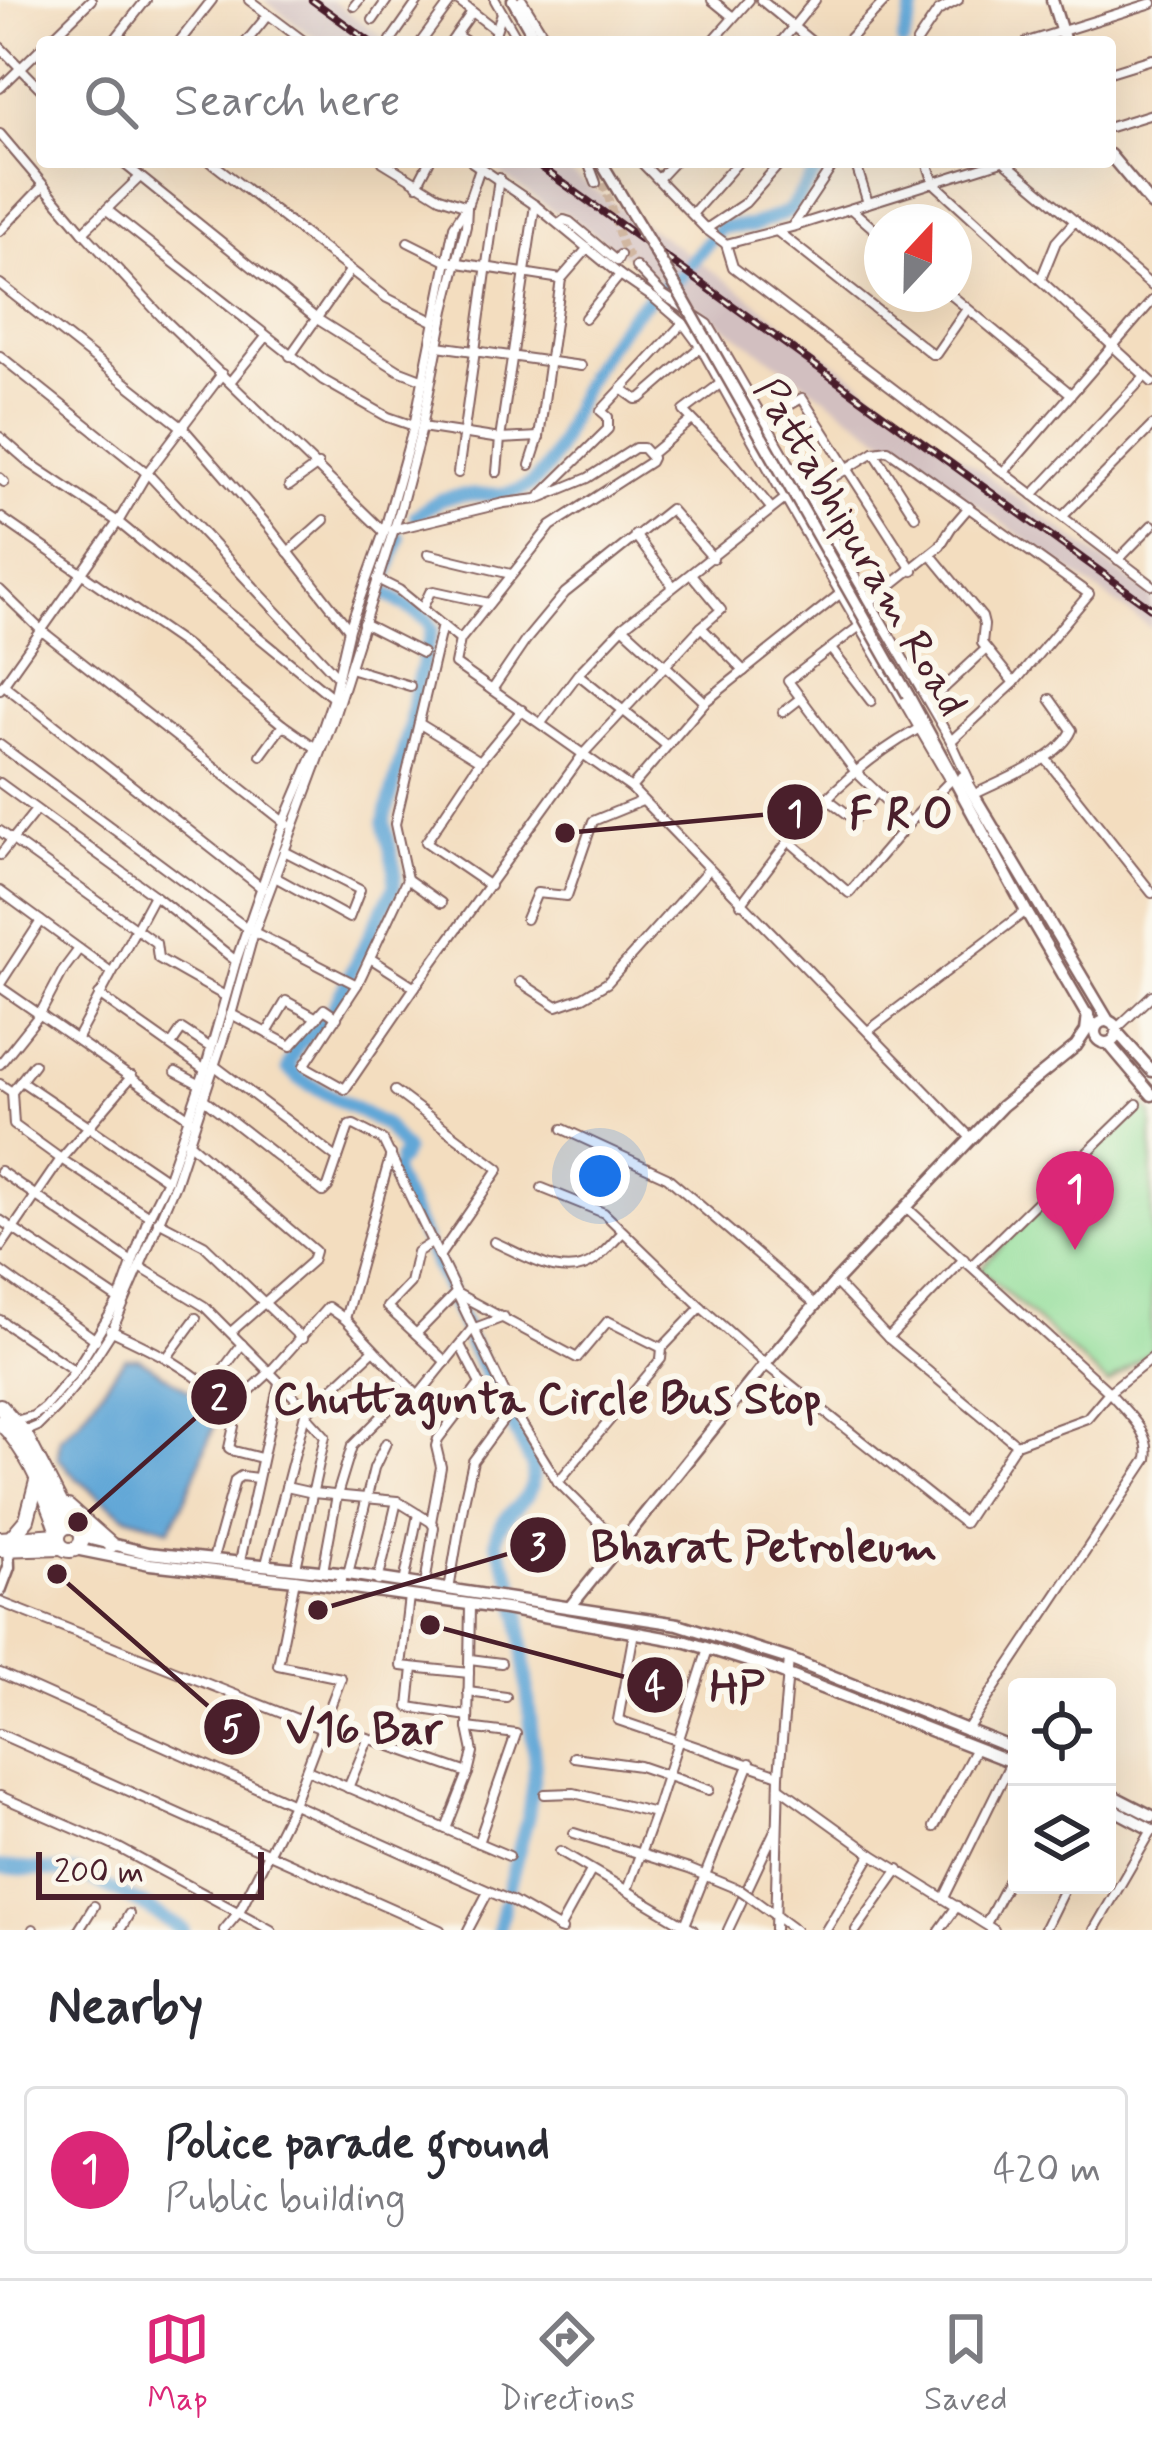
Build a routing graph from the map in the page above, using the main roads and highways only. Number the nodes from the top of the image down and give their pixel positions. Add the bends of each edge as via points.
1 (0, 1406) edge
2 (11, 1427) edge
3 (38, 1481) junction
4 (56, 1496) junction
5 (68, 1538) junction
6 (5, 1543) edge
7 (111, 1545) road end

1 - 2 highway
2 - 3 highway
2 - 4 highway
3 - 5 highway
3 - 6 highway via 27,1519
4 - 5 highway
4 - 7 highway
5 - 6 highway

